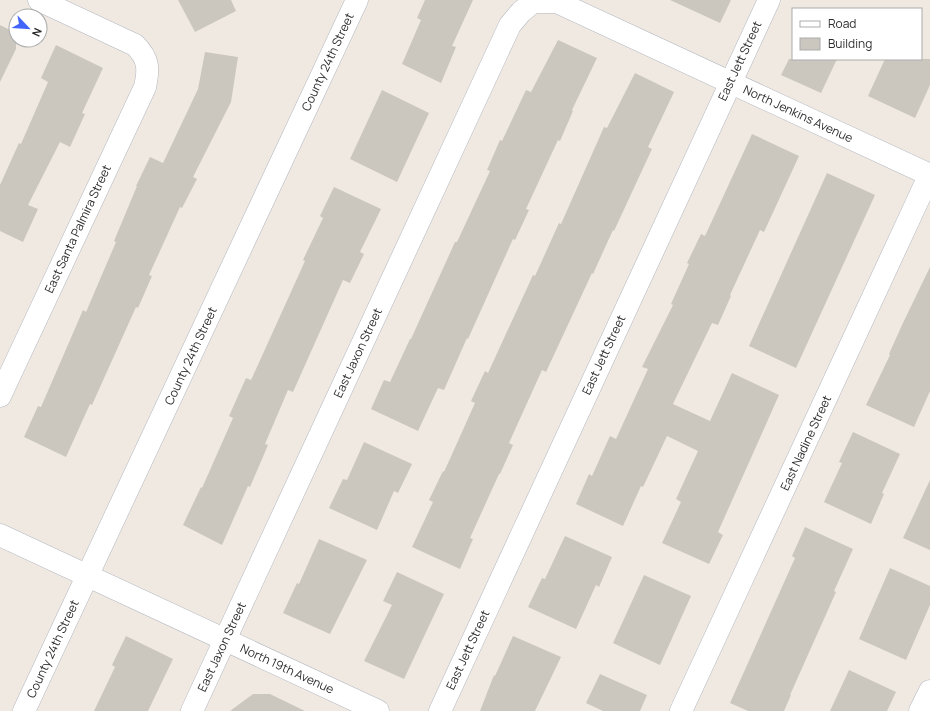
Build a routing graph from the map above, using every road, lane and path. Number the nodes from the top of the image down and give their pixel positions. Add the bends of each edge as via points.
1 (39, 0) edge
2 (357, 0) edge
3 (769, 0) edge
4 (533, 2) joint
5 (730, 82) junction
6 (930, 175) edge
7 (0, 396) edge
8 (0, 535) edge
9 (88, 576) junction
10 (225, 640) junction
11 (930, 691) edge
12 (24, 711) edge
13 (192, 711) edge
14 (378, 711) edge
15 (440, 711) edge
16 (681, 711) edge
17 (920, 711) edge

1 - 7 street, East Santa Palmira Street via 135,45 146,59 148,74
2 - 9 street, County 24th Street
3 - 5 street, East Jett Street
4 - 5 street, North Jenkins Avenue via 557,2
4 - 10 street, East Jaxon Street via 510,25
5 - 6 street, North Jenkins Avenue
5 - 15 street, East Jett Street
6 - 16 street, East Nadine Street
8 - 9 street, North 19th Avenue
9 - 10 street, North 19th Avenue
9 - 12 street, County 24th Street
10 - 13 street, East Jaxon Street
10 - 14 street, North 19th Avenue
11 - 17 street

